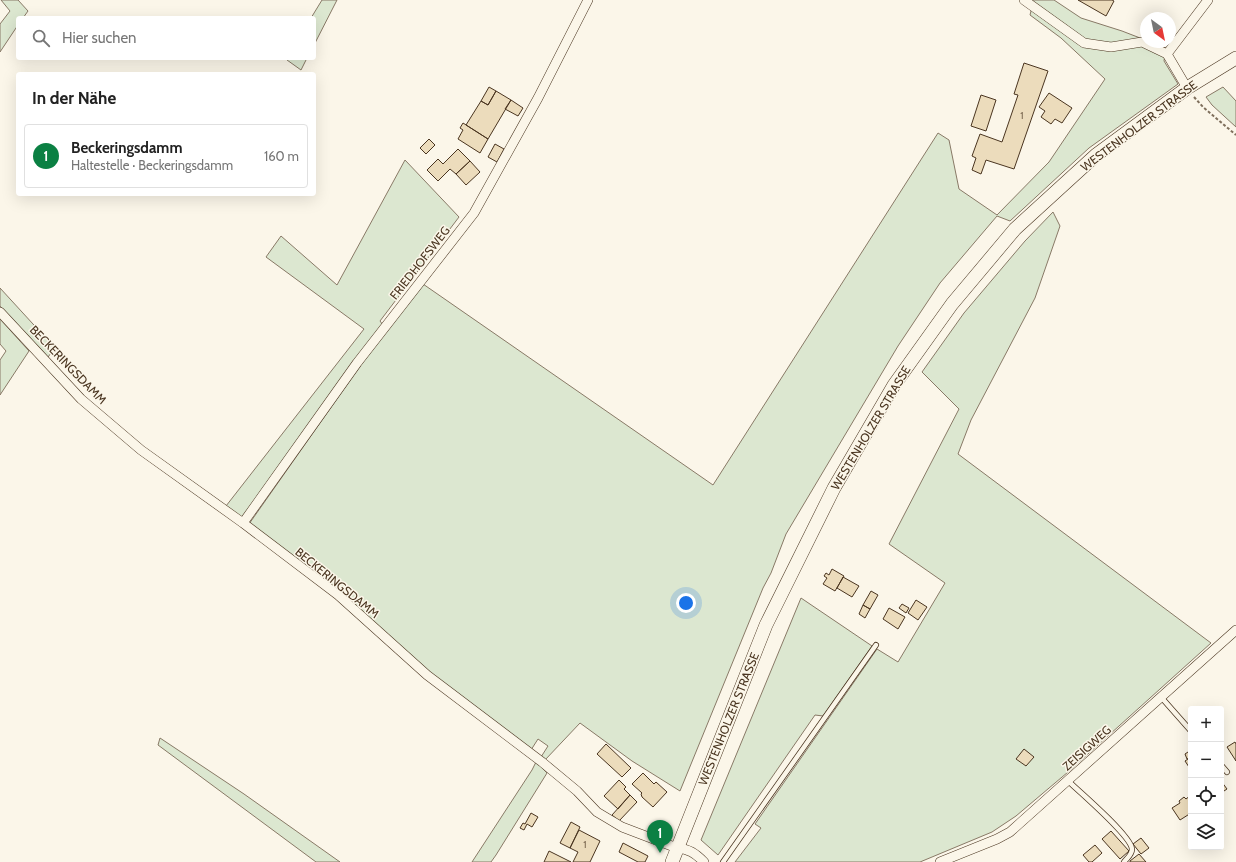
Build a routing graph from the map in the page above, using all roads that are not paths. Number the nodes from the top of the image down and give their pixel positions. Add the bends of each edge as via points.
1 (588, 0) edge
2 (1024, 0) edge
3 (1208, 0) edge
4 (1167, 54) junction
5 (1236, 58) edge
6 (1187, 88) junction
7 (0, 312) edge
8 (243, 523) junction
9 (1236, 630) edge
10 (876, 645) dead end
11 (1161, 697) junction
12 (1188, 728) edge
13 (1224, 768) edge
14 (1227, 772) dead end
15 (1068, 781) junction
16 (677, 848) junction
17 (672, 862) edge
18 (704, 862) edge
19 (723, 862) edge
20 (940, 862) edge
21 (1124, 862) edge

1 - 8 street, FRIEDHOFSWEG via 538,98 474,213 357,364
2 - 4 street via 1084,43 1110,47 1142,42
3 - 4 street
4 - 6 street
5 - 6 main road, WESTENHOLZER STRASSE
6 - 16 main road, WESTENHOLZER STRASSE via 1096,155 1015,229 952,304 894,385 834,488 766,625
7 - 8 street, BECKERINGSDAMM via 81,399 141,450
8 - 16 street, BECKERINGSDAMM via 338,595 426,675 572,786 597,812 622,827
9 - 11 street, ZEISIGWEG
10 - 19 lane
11 - 12 lane
11 - 15 street, ZEISIGWEG
13 - 14 lane
15 - 20 street, ZEISIGWEG via 1010,832
15 - 21 lane via 1124,835 1132,848 1131,855
16 - 17 main road, WESTENHOLZER STRASSE
16 - 18 street, BECKERINGSDAMM via 694,852

